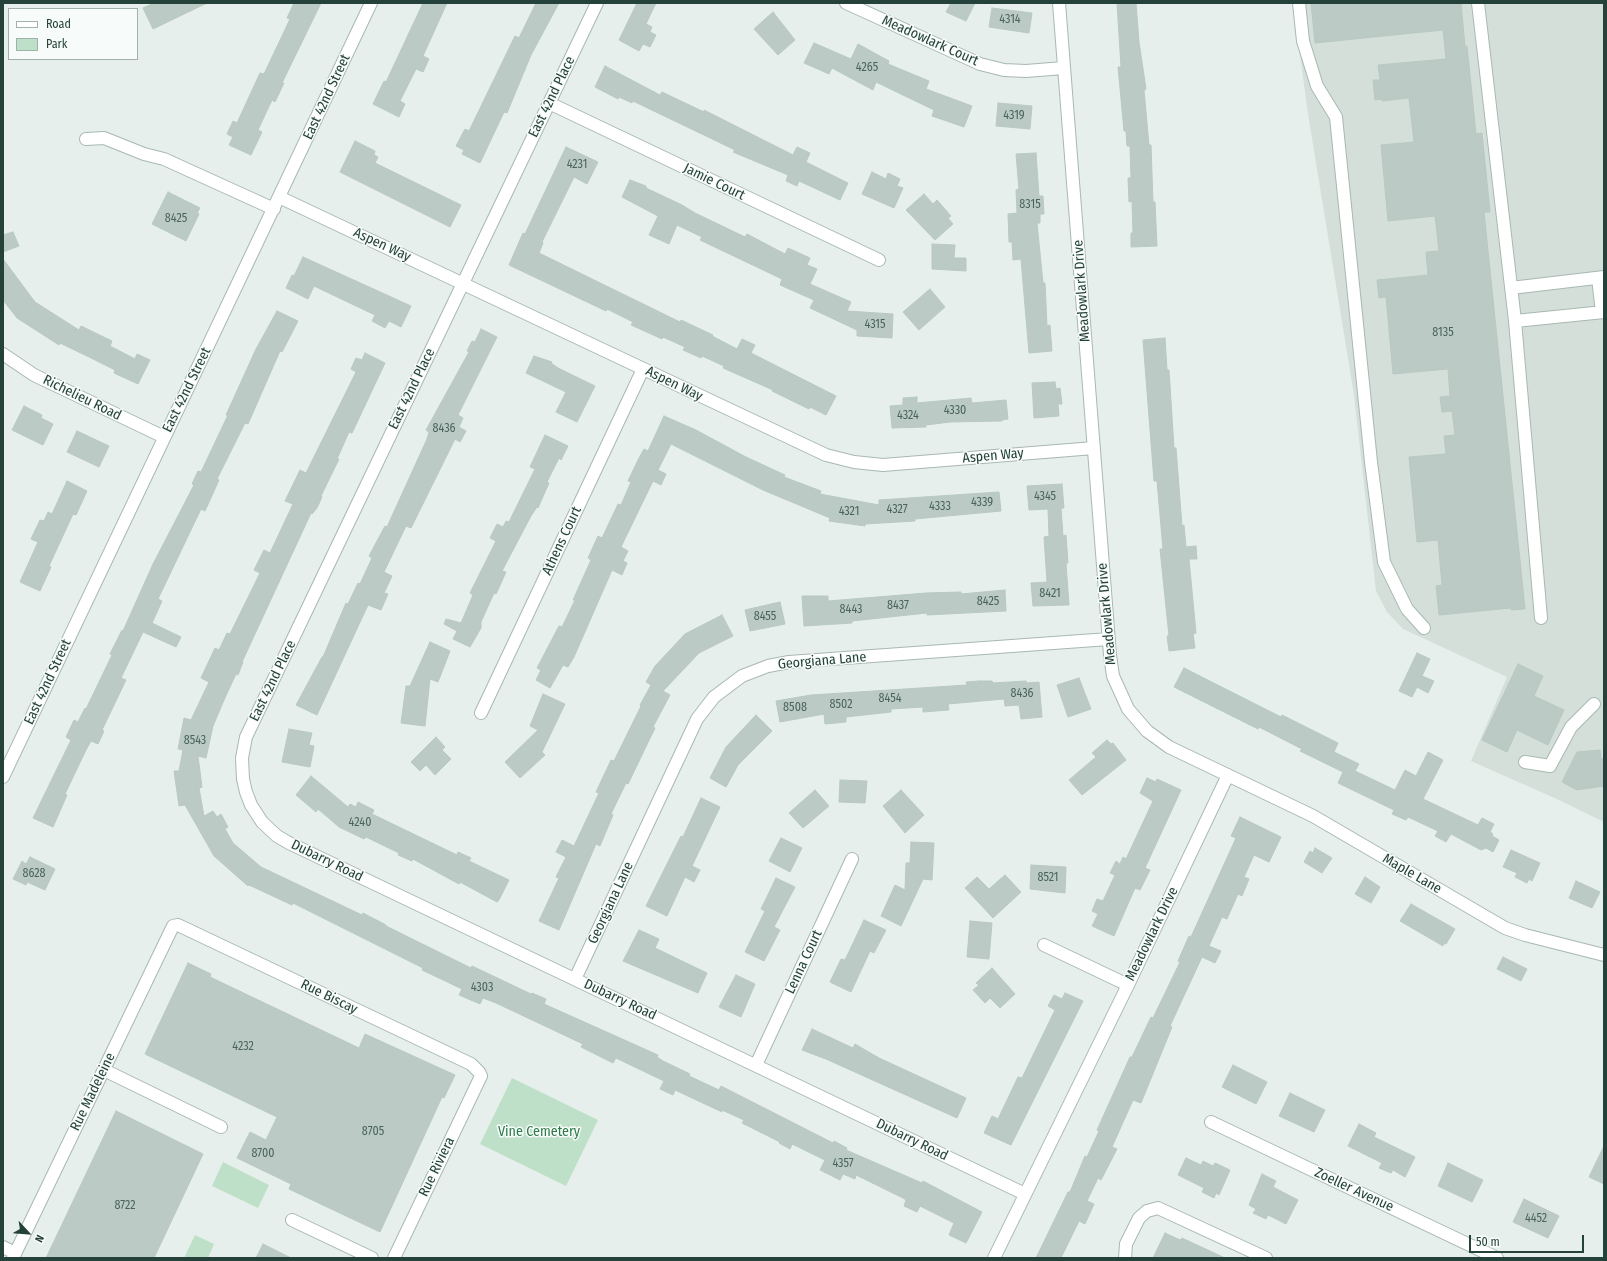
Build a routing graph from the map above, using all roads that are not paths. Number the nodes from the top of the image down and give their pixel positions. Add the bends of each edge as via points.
1 (372, 3) edge
2 (597, 3) edge
3 (846, 3) edge
4 (1059, 3) edge
5 (1299, 3) edge
6 (1478, 3) edge
7 (1064, 68) junction
8 (549, 103) junction
9 (86, 139) dead end
10 (279, 197) junction
11 (274, 209) junction
12 (879, 260) dead end
13 (1601, 278) edge
14 (463, 283) junction
15 (1511, 288) junction
16 (1603, 312) edge
17 (1515, 321) junction
18 (3, 354) edge
19 (643, 369) junction
20 (164, 437) junction
21 (1094, 448) junction
22 (1541, 618) dead end
23 (1424, 628) dead end
24 (1109, 639) junction
25 (1594, 704) dead end
26 (481, 713) dead end
27 (8, 755) edge
28 (1525, 762) dead end
29 (1228, 775) junction
30 (3, 777) edge
31 (243, 779) joint
32 (852, 859) dead end
33 (173, 926) joint
34 (1044, 945) dead end
35 (1604, 955) edge
36 (575, 979) junction
37 (1128, 985) junction
38 (756, 1065) junction
39 (104, 1070) junction
40 (481, 1076) joint
41 (1211, 1122) dead end
42 (221, 1127) dead end
43 (1025, 1194) junction
44 (292, 1220) dead end
45 (3, 1247) edge
46 (14, 1256) edge
47 (372, 1258) edge
48 (394, 1258) edge
49 (994, 1258) edge
50 (1125, 1258) edge
51 (1266, 1258) edge
52 (1497, 1258) edge

1 - 10 street, East 42nd Street
2 - 8 street, East 42nd Place
3 - 7 street, Meadowlark Court via 980,64 1004,70
4 - 7 street, Meadowlark Drive
5 - 23 street via 1303,41 1317,86 1336,117 1371,462 1384,562 1407,609
6 - 15 street
7 - 21 street, Meadowlark Drive
8 - 12 street, Jamie Court
8 - 14 street, East 42nd Place
9 - 11 street via 104,138 164,159
10 - 11 street, East 42nd Street
10 - 14 street, Aspen Way
11 - 20 street, East 42nd Street
13 - 15 street
13 - 16 street
14 - 19 street, Aspen Way
14 - 31 street, East 42nd Place via 246,737 242,758
15 - 17 street
16 - 17 street
17 - 22 street
18 - 20 street, Richelieu Road via 34,375
19 - 21 street, Aspen Way via 818,453 854,462 883,464
19 - 26 street, Athens Court
20 - 27 street, East 42nd Street
21 - 24 street, Meadowlark Drive
24 - 29 street, Meadowlark Drive via 1113,676 1136,720 1169,747
24 - 36 street, Georgiana Lane via 789,662 768,666 742,676 714,697 697,719
25 - 28 street via 1571,727 1550,766
27 - 30 street, East 42nd Street
29 - 35 street, Maple Lane via 1313,816 1505,928
29 - 37 street, Meadowlark Drive
31 - 36 street, Dubarry Road via 251,805 258,817 277,836
32 - 38 street, Lenna Court
33 - 39 street, Rue Madeleine
33 - 40 street, Rue Biscay via 181,925 471,1064
34 - 37 street
36 - 38 street, Dubarry Road
37 - 43 street, Meadowlark Drive
38 - 43 street, Dubarry Road
39 - 42 street
39 - 46 street, Rue Madeleine
40 - 48 street, Rue Riviera
41 - 52 street, Zoeller Avenue
43 - 49 street, Meadowlark Drive
44 - 47 street
45 - 46 street
50 - 51 street via 1126,1244 1139,1218 1147,1210 1158,1208

